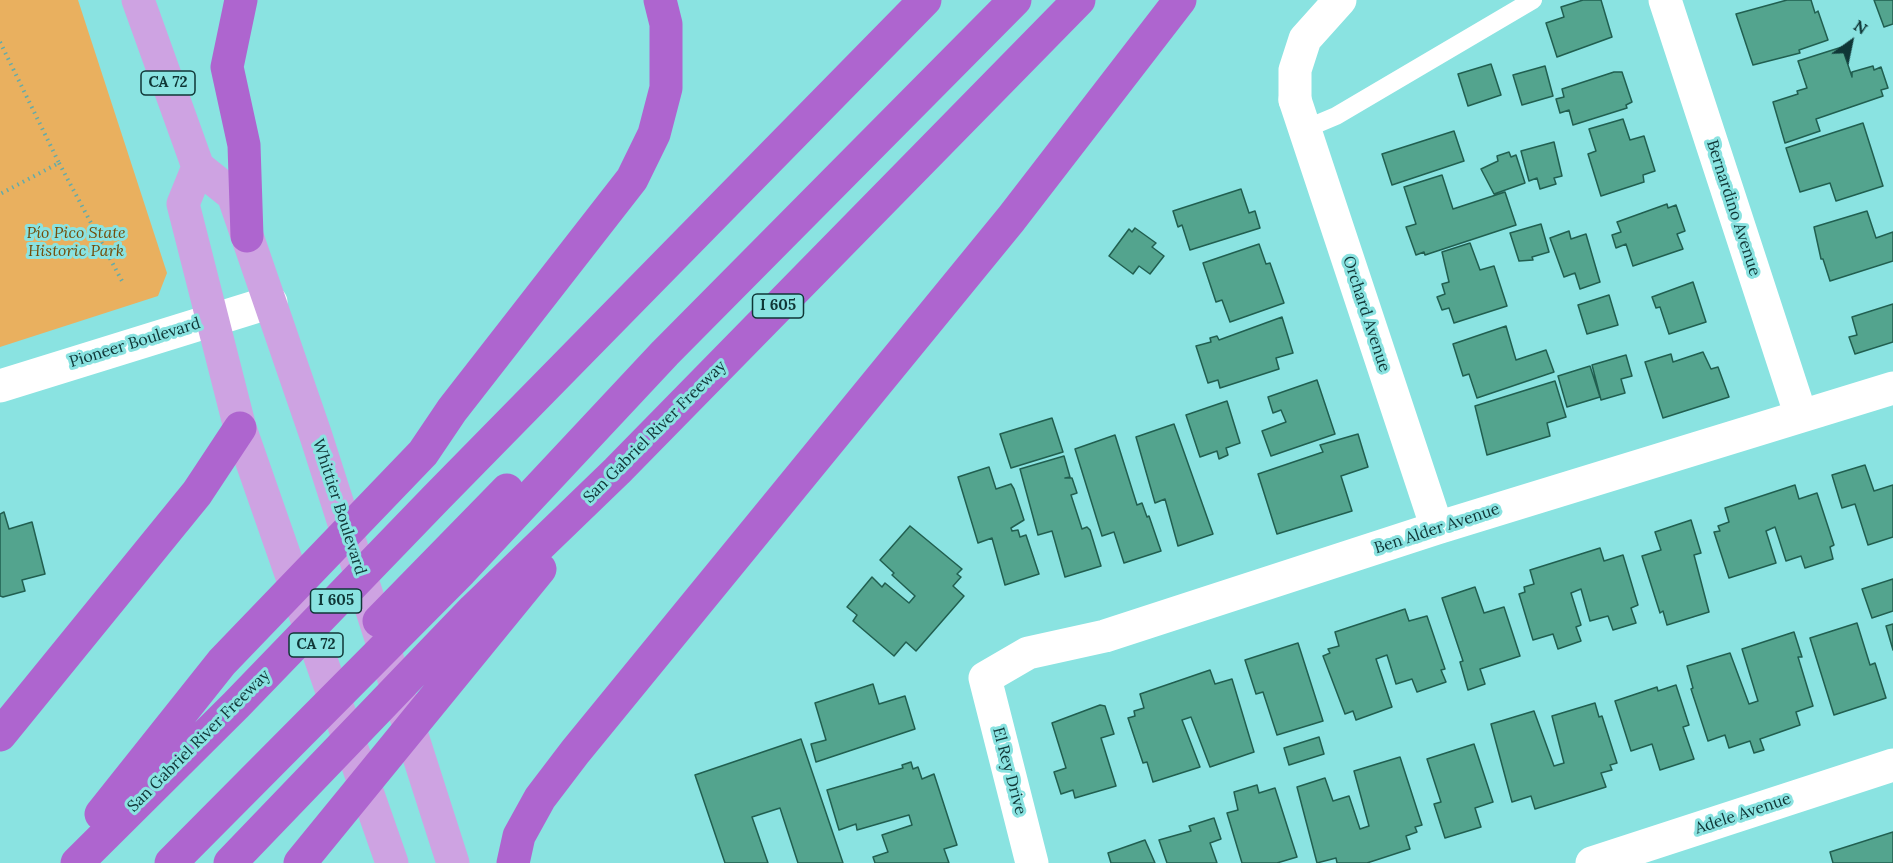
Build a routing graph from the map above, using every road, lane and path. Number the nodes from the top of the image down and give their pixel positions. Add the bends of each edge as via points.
1 (138, 0) edge
2 (241, 0) edge
3 (660, 0) edge
4 (925, 0) edge
5 (988, 0) edge
6 (1016, 0) edge
7 (1079, 0) edge
8 (1180, 0) edge
9 (1340, 0) edge
10 (1533, 0) edge
11 (1665, 0) edge
12 (0, 42) edge
13 (1300, 115) junction
14 (59, 163) junction
15 (198, 167) junction
16 (0, 194) edge
17 (248, 236) junction
18 (122, 281) dead end
19 (271, 302) junction
20 (213, 319) junction
21 (0, 386) edge
22 (1893, 387) edge
23 (1801, 416) junction
24 (240, 428) junction
25 (617, 471) junction
26 (1437, 528) junction
27 (458, 556) junction
28 (985, 678) joint
29 (0, 735) edge
30 (256, 762) junction
31 (1893, 765) edge
32 (62, 863) edge
33 (77, 863) edge
34 (144, 863) edge
35 (171, 863) edge
36 (230, 863) edge
37 (300, 863) edge
38 (392, 863) edge
39 (453, 863) edge
40 (513, 863) edge
41 (1032, 863) edge
42 (1592, 863) edge

1 - 15 main road, CA 72
2 - 17 highway via 227,67 244,145
3 - 32 highway via 666,24 666,88 654,134 632,179 452,410 423,453 222,662
4 - 33 highway, San Gabriel River Freeway / I 605
5 - 27 highway
6 - 27 highway
7 - 25 highway, San Gabriel River Freeway / I 605
8 - 40 highway via 1011,219 575,752 540,798 519,836
9 - 13 street via 1305,39 1295,70
10 - 13 lane via 1336,116
11 - 23 street, Bernardino Avenue
12 - 14 path
13 - 26 street, Orchard Avenue
14 - 16 path
14 - 18 path
15 - 17 main road, Whittier Boulevard via 233,195
15 - 20 main road, CA 72 via 183,204
17 - 19 main road, Whittier Boulevard
19 - 20 street, Pioneer Boulevard
19 - 39 main road, Whittier Boulevard
20 - 21 street, Pioneer Boulevard
20 - 24 main road, CA 72
22 - 23 street, Ben Alder Avenue
23 - 26 street, Ben Alder Avenue
24 - 29 highway via 197,493
24 - 38 main road, CA 72
25 - 36 highway, San Gabriel River Freeway / I 605 via 474,609
25 - 37 highway
26 - 28 street, Ben Alder Avenue via 1105,636 1028,653
27 - 30 highway
28 - 41 street, El Rey Drive
30 - 34 highway
30 - 35 highway
31 - 42 street, Adele Avenue

